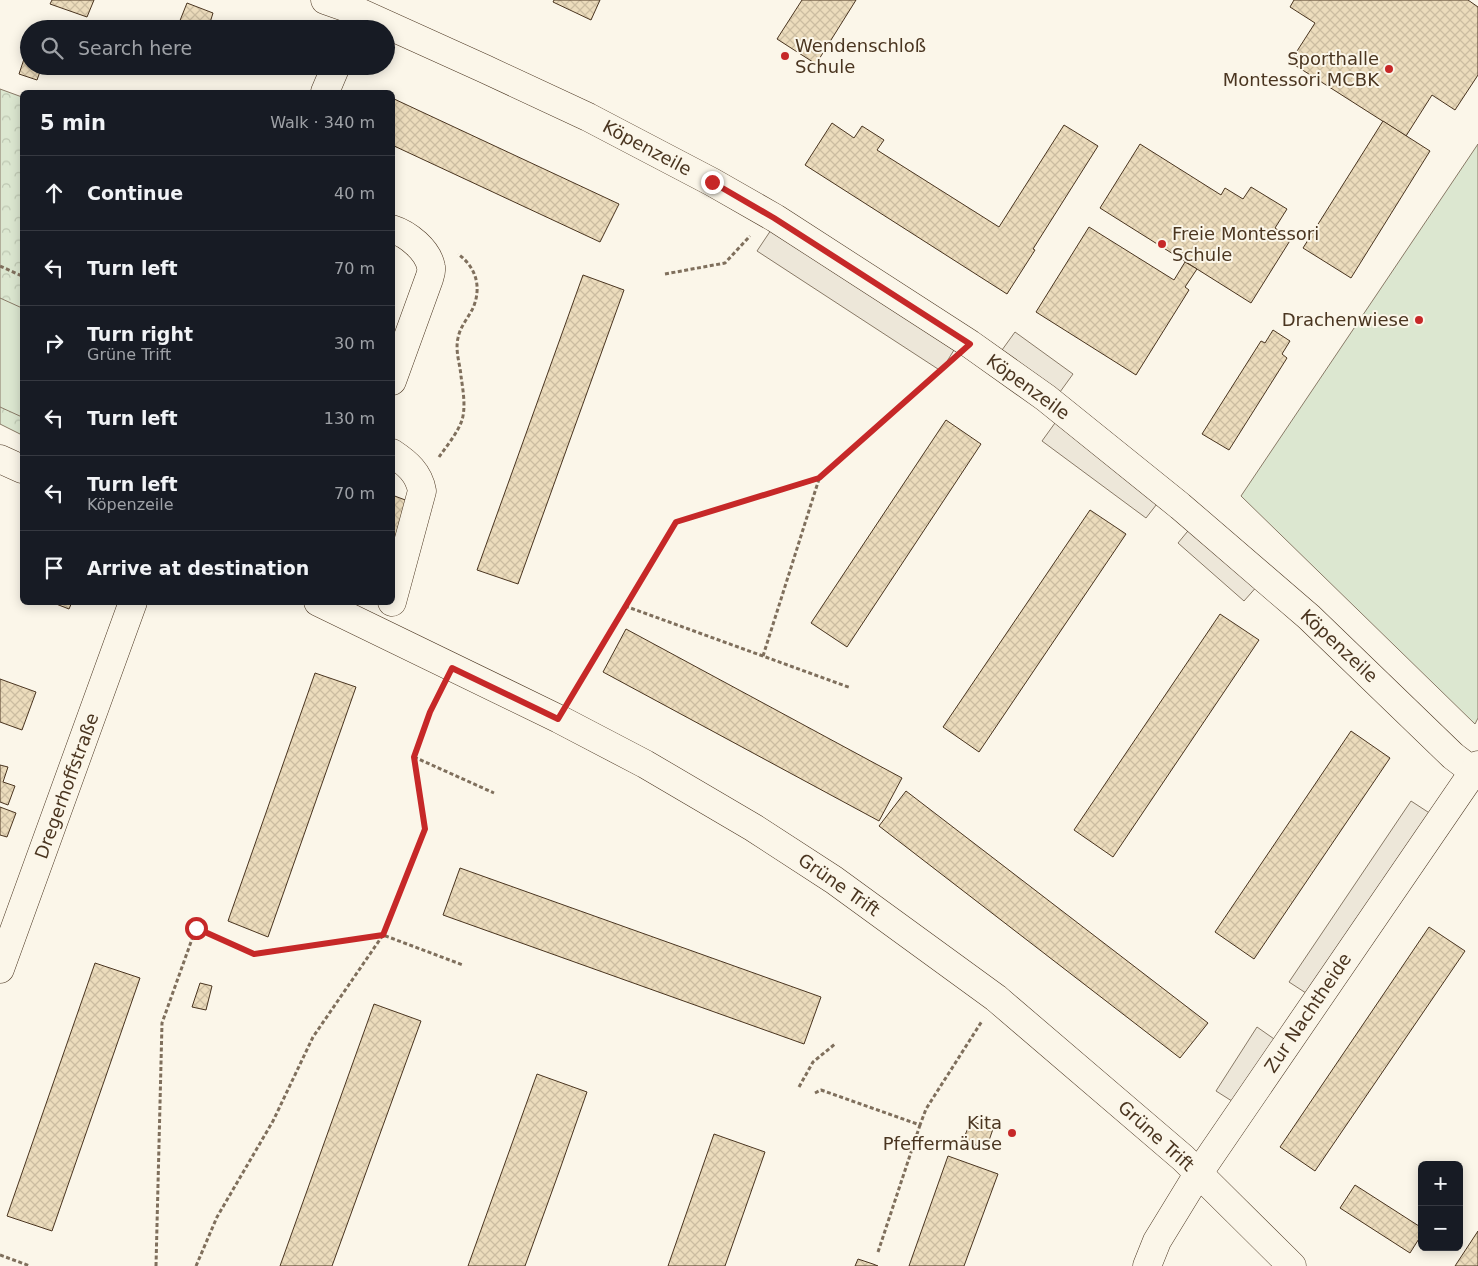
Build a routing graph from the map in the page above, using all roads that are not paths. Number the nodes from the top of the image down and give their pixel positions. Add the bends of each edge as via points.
1 (325, 0) edge
2 (359, 14) edge
3 (372, 20) edge
4 (395, 30) edge
5 (332, 75) edge
6 (326, 90) edge
7 (395, 230) edge
8 (395, 373) edge
9 (395, 455) edge
10 (0, 459) edge
11 (20, 468) edge
12 (395, 591) edge
13 (132, 605) edge
14 (324, 605) edge
15 (391, 605) edge
16 (380, 632) junction
17 (1476, 770) edge
18 (0, 969) edge
19 (1198, 1174) junction
20 (1147, 1266) edge
21 (1292, 1266) edge

1 - 2 street, Köpenzeile
2 - 3 street, Köpenzeile
4 - 17 street, Köpenzeile via 588,117 712,182 970,344 1046,398 1180,506 1309,617 1453,756
5 - 6 street
7 - 8 street via 416,243 432,268
9 - 12 street via 413,469 422,491
10 - 11 street
13 - 18 street, Dregerhoffstraße
14 - 16 street, Grüne Trift
15 - 16 street
16 - 19 street, Grüne Trift via 645,764 834,880 996,998
17 - 19 street, Zur Nachtheide
19 - 20 street, Zur Nachtheide via 1157,1241
19 - 21 street, Grüne Trift

